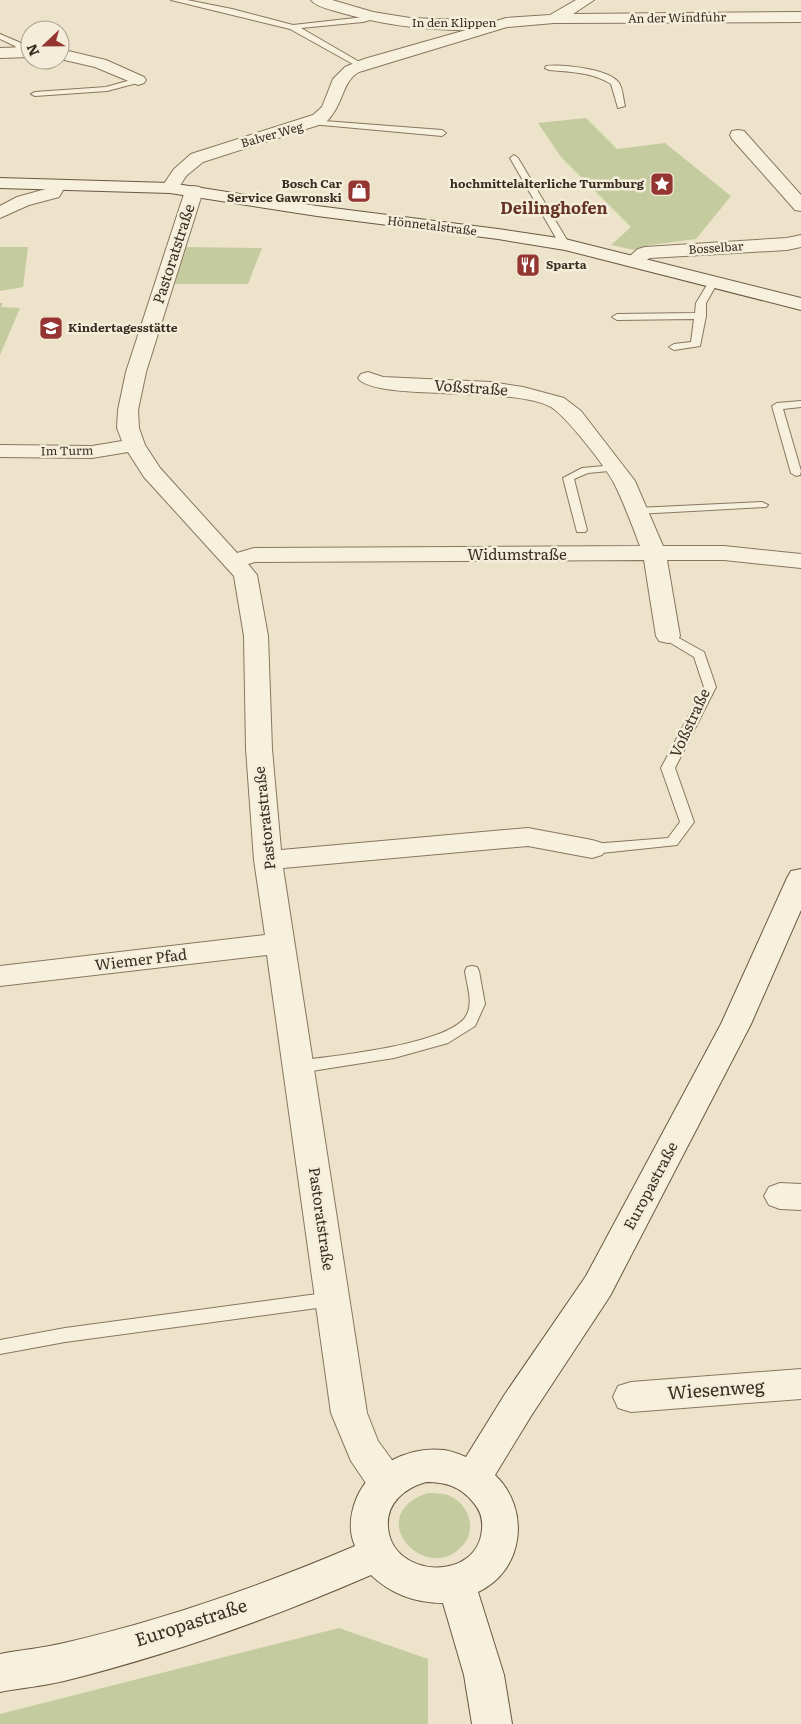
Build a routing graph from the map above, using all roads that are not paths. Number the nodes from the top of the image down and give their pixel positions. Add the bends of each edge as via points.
1 (175, 0) edge
2 (196, 0) edge
3 (318, 0) edge
4 (587, 0) edge
5 (188, 3) junction
6 (729, 4) dead end
7 (719, 17) junction
8 (801, 17) edge
9 (373, 18) junction
10 (554, 19) junction
11 (506, 23) junction
12 (293, 27) junction
13 (0, 36) edge
14 (20, 47) edge
15 (20, 52) edge
16 (0, 53) edge
17 (70, 55) edge
18 (360, 66) junction
19 (549, 68) dead end
20 (138, 80) joint
21 (35, 94) dead end
22 (621, 106) dead end
23 (314, 122) junction
24 (442, 133) dead end
25 (738, 136) dead end
26 (514, 158) dead end
27 (0, 184) edge
28 (57, 185) junction
29 (182, 190) junction
30 (801, 206) edge
31 (0, 213) edge
32 (801, 241) edge
33 (565, 245) junction
34 (633, 261) junction
35 (713, 282) junction
36 (801, 304) edge
37 (701, 316) junction
38 (617, 317) dead end
39 (674, 347) dead end
40 (368, 378) dead end
41 (801, 404) edge
42 (134, 445) junction
43 (0, 451) edge
44 (615, 468) junction
45 (796, 473) dead end
46 (762, 504) dead end
47 (637, 511) junction
48 (581, 530) dead end
49 (655, 554) junction
50 (233, 561) junction
51 (801, 561) edge
52 (668, 636) joint
53 (592, 849) joint
54 (268, 860) junction
55 (801, 878) edge
56 (281, 943) junction
57 (472, 971) dead end
58 (0, 976) edge
59 (299, 1067) junction
60 (333, 1298) junction
61 (0, 1347) edge
62 (801, 1384) edge
63 (631, 1397) dead end
64 (473, 1478) junction
65 (387, 1483) junction
66 (377, 1555) junction
67 (456, 1583) junction
68 (0, 1673) edge
69 (492, 1724) edge

1 - 5 lane, In den Klippen
2 - 5 lane
3 - 9 street, In den Klippen
4 - 10 street, Balver Weg
5 - 12 lane, In den Klippen
6 - 7 street via 720,11
7 - 8 street, An der Windfuhr
7 - 10 street, An der Windfuhr
9 - 11 street, In den Klippen via 430,25
9 - 12 lane, In den Klippen
10 - 11 street, Balver Weg
11 - 18 street, Balver Weg
12 - 18 lane
13 - 14 lane
15 - 16 street
17 - 20 street via 120,69
18 - 23 street, Balver Weg via 343,76 331,108
19 - 22 lane via 603,75 615,83
20 - 21 lane via 107,89
23 - 24 lane
23 - 29 street, Balver Weg via 197,158 180,173
25 - 30 street
26 - 33 lane
27 - 28 street, Hönnetalstraße
28 - 29 street, Hönnetalstraße
28 - 31 street via 53,193 23,201
29 - 33 street, Hönnetalstraße
29 - 42 street, Pastoratstraße via 128,410 128,428
32 - 34 street, Bosselbar via 645,252
33 - 34 street, Hönnetalstraße
34 - 35 street, Hönnetalstraße
35 - 36 street, Hönnetalstraße
35 - 37 lane via 701,303
37 - 38 lane
37 - 39 lane via 696,344
40 - 44 street, Voßstraße via 380,383 507,390 557,402 574,415
41 - 45 lane via 777,406
42 - 43 street, Im Turm via 92,452
42 - 50 street, Pastoratstraße via 152,472
44 - 47 street, Voßstraße via 624,480
44 - 48 lane via 586,470 568,478
46 - 47 lane
47 - 49 street, Voßstraße
49 - 50 street, Widumstraße via 254,555
49 - 51 street, Widumstraße via 724,553
49 - 52 street, Voßstraße
50 - 54 street, Pastoratstraße via 245,575 256,636 258,749
52 - 53 lane, Voßstraße via 700,655 710,687 668,768 687,822 672,842
53 - 54 street, Voßstraße via 528,837
54 - 56 street, Pastoratstraße
55 - 64 street, Europastraße via 736,1024 598,1286
56 - 58 street, Wiemer Pfad
56 - 59 street, Pastoratstraße
57 - 59 lane via 478,1004 470,1022 443,1040 394,1052
59 - 60 street, Pastoratstraße
60 - 61 lane
60 - 65 street, Pastoratstraße via 349,1413 364,1450
62 - 63 street, Wiesenweg
64 - 65 street via 448,1467 426,1466 405,1472
64 - 67 street via 487,1489 498,1508 501,1530 496,1551 482,1570
65 - 66 street via 374,1499 368,1517 369,1537
66 - 67 street via 392,1572 413,1583 437,1586
66 - 68 street, Europastraße via 194,1625 64,1662
67 - 69 street via 484,1675

